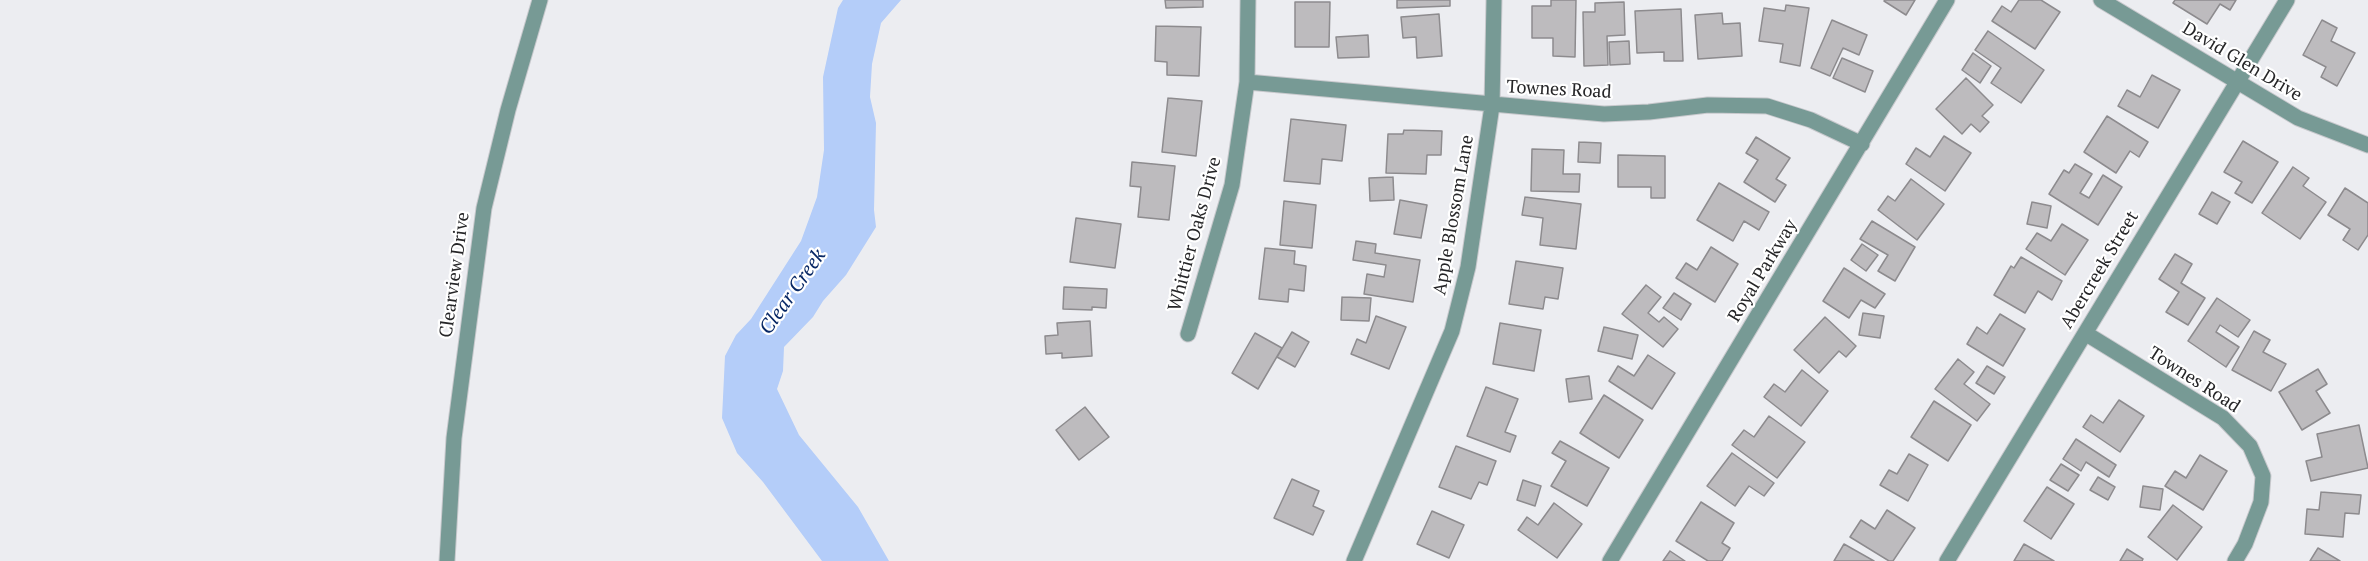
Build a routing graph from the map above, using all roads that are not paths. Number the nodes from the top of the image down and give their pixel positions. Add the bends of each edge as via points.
1 (540, 0) edge
2 (1248, 0) edge
3 (1494, 0) edge
4 (1947, 0) edge
5 (2102, 0) edge
6 (2287, 0) edge
7 (1247, 82) junction
8 (2237, 82) junction
9 (1492, 105) junction
10 (1863, 144) junction
11 (2368, 145) edge
12 (2085, 333) junction
13 (1188, 334) dead end
14 (447, 561) edge
15 (1354, 561) edge
16 (1610, 561) edge
17 (1947, 561) edge
18 (2235, 561) edge

1 - 14 street, Clearview Drive via 484,208 454,438
2 - 7 street, Whittier Oaks Drive
3 - 9 street, Apple Blossom Lane
4 - 10 street, Royal Parkway
5 - 8 street, David Glen Drive
6 - 8 street, Abercreek Street
7 - 9 street, Townes Road
7 - 13 street, Whittier Oaks Drive via 1232,184
8 - 11 street, David Glen Drive via 2298,118
8 - 12 street, Abercreek Street
9 - 10 street, Townes Road via 1604,114 1708,105 1767,106 1812,120
9 - 15 street, Apple Blossom Lane via 1468,267 1452,332
10 - 16 street, Royal Parkway
12 - 17 street, Abercreek Street
12 - 18 street, Townes Road via 2223,418 2250,446 2263,476 2261,502

